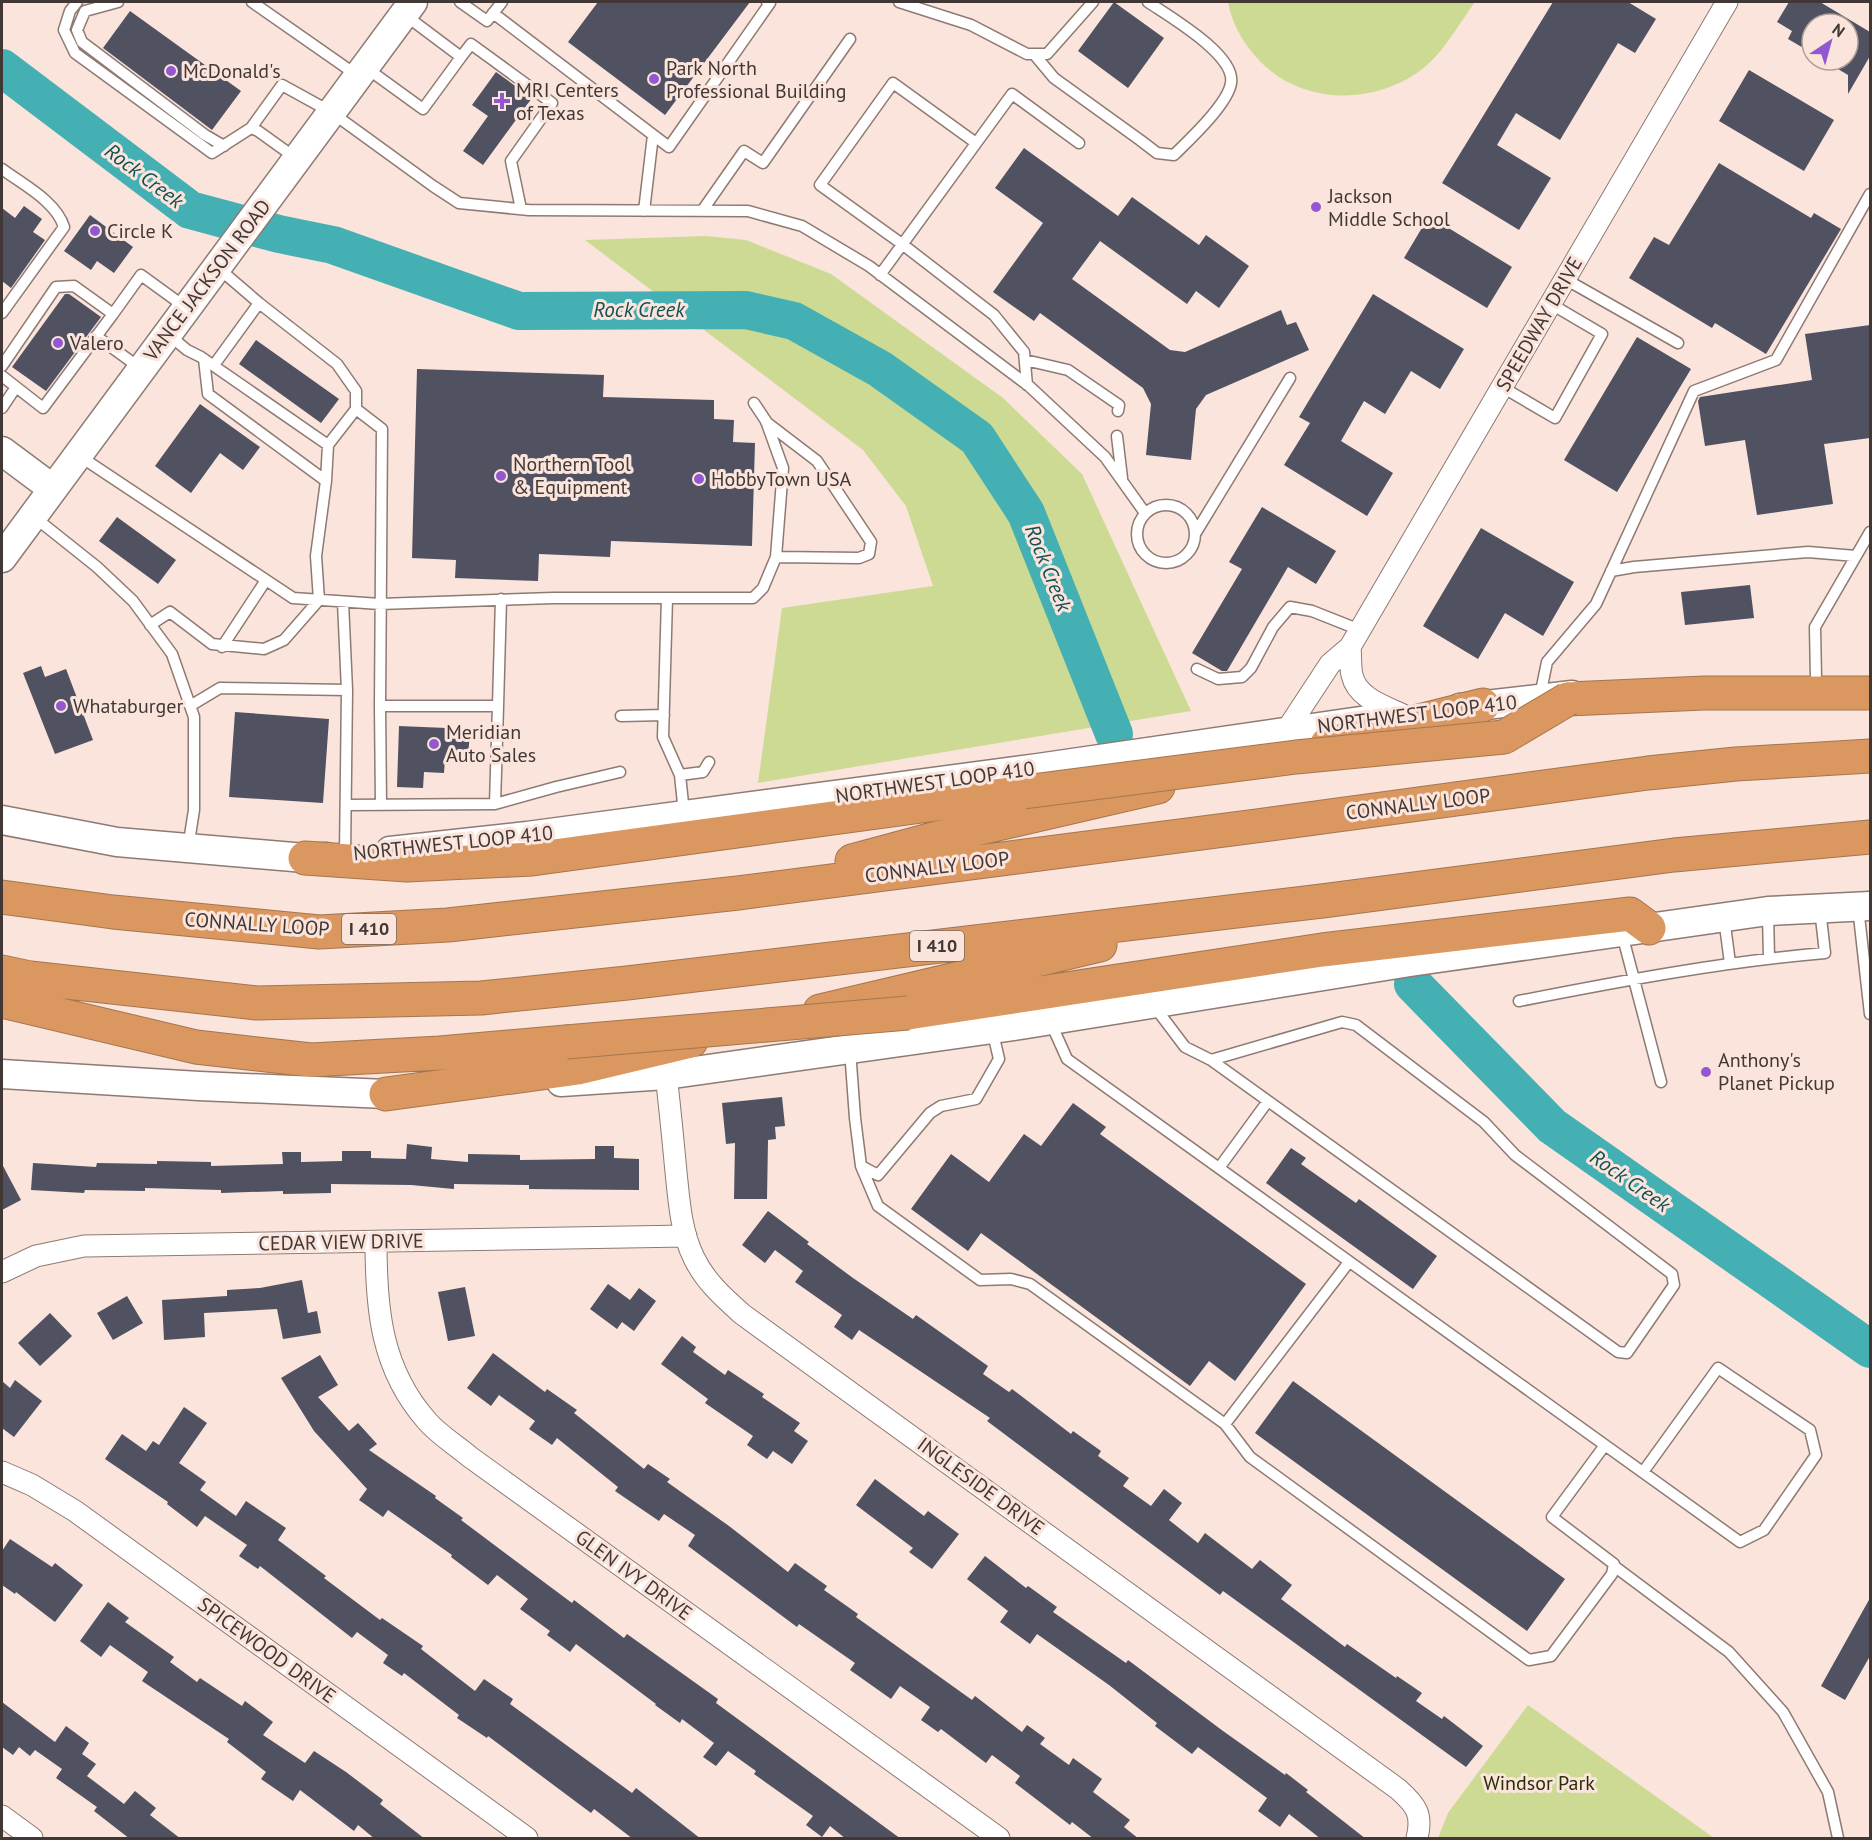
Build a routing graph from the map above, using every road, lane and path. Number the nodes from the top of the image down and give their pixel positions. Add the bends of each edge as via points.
1 (77, 2) edge
2 (118, 2) edge
3 (252, 2) edge
4 (460, 2) edge
5 (502, 2) edge
6 (767, 2) edge
7 (898, 2) edge
8 (1093, 2) edge
9 (1149, 2) edge
10 (1727, 2) edge
11 (88, 6) edge
12 (408, 8) edge
13 (490, 17) junction
14 (850, 39) dead end
15 (1034, 54) junction
16 (462, 57) junction
17 (361, 71) junction
18 (331, 112) junction
19 (250, 128) junction
20 (653, 135) junction
21 (1079, 143) dead end
22 (976, 144) junction
23 (224, 146) junction
24 (295, 163) junction
25 (2, 169) edge
26 (1870, 195) edge
27 (520, 209) junction
28 (644, 211) junction
29 (702, 211) junction
30 (902, 244) junction
31 (217, 266) junction
32 (880, 275) junction
33 (1565, 279) junction
34 (259, 303) junction
35 (1551, 304) junction
36 (186, 308) junction
37 (2, 313) edge
38 (113, 314) junction
39 (168, 333) junction
40 (96, 336) junction
41 (1678, 344) dead end
42 (1025, 360) junction
43 (209, 362) junction
44 (2, 366) edge
45 (141, 369) junction
46 (2, 376) edge
47 (1290, 378) dead end
48 (1027, 385) junction
49 (16, 387) junction
50 (1502, 387) junction
51 (754, 403) dead end
52 (2, 408) edge
53 (356, 409) junction
54 (1118, 411) dead end
55 (766, 421) junction
56 (1117, 436) dead end
57 (328, 445) junction
58 (2, 451) edge
59 (78, 454) junction
60 (326, 481) junction
61 (1122, 481) junction
62 (53, 489) junction
63 (1145, 513) junction
64 (33, 516) junction
65 (1870, 532) edge
66 (1195, 534) junction
67 (1856, 556) junction
68 (776, 557) junction
69 (2, 558) edge
70 (1611, 571) junction
71 (266, 580) junction
72 (667, 598) junction
73 (501, 599) junction
74 (320, 600) junction
75 (343, 602) junction
76 (380, 604) junction
77 (150, 625) junction
78 (1355, 638) junction
79 (222, 647) junction
80 (1197, 669) dead end
81 (1870, 678) edge
82 (1816, 679) junction
83 (347, 690) junction
84 (1870, 693) edge
85 (1554, 699) junction
86 (1484, 705) junction
87 (190, 706) junction
88 (381, 706) junction
89 (498, 706) junction
90 (1403, 714) junction
91 (664, 715) junction
92 (621, 716) dead end
93 (1287, 731) junction
94 (1870, 756) edge
95 (709, 762) dead end
96 (620, 772) dead end
97 (680, 775) junction
98 (495, 804) junction
99 (347, 805) junction
100 (381, 805) junction
101 (2, 808) edge
102 (684, 815) junction
103 (2, 820) edge
104 (32, 826) junction
105 (1870, 837) edge
106 (188, 848) junction
107 (345, 855) junction
108 (305, 858) junction
109 (738, 893) junction
110 (2, 897) edge
111 (1864, 907) edge
112 (1261, 908) junction
113 (1820, 909) junction
114 (1768, 911) junction
115 (1724, 917) junction
116 (1635, 930) junction
117 (1769, 958) junction
118 (1730, 963) junction
119 (2, 972) edge
120 (1635, 978) junction
121 (2, 1000) edge
122 (1519, 1001) dead end
123 (1153, 1004) junction
124 (1870, 1014) edge
125 (1050, 1021) junction
126 (992, 1029) junction
127 (850, 1048) junction
128 (1211, 1060) junction
129 (2, 1074) edge
130 (666, 1075) junction
131 (1661, 1082) dead end
132 (386, 1094) junction
133 (1268, 1101) junction
134 (861, 1167) junction
135 (1219, 1168) junction
136 (686, 1236) junction
137 (376, 1242) junction
138 (1349, 1262) junction
139 (2, 1272) edge
140 (1225, 1424) junction
141 (1605, 1445) junction
142 (2, 1472) edge
143 (1643, 1472) junction
144 (1614, 1566) junction
145 (2, 1816) edge
146 (1419, 1829) edge
147 (32, 1839) edge
148 (527, 1839) edge
149 (999, 1839) edge
150 (1838, 1839) edge

1 - 23 lane via 64,30 75,52 212,153
2 - 11 lane
3 - 17 lane
4 - 13 lane
5 - 13 lane
6 - 20 lane via 770,3 669,147
7 - 15 lane via 971,25
8 - 15 lane via 1047,54
9 - 15 lane via 1218,52 1230,68 1231,83 1223,101 1173,155 1157,153 1054,78
10 - 33 street, SPEEDWAY DRIVE
11 - 23 lane via 76,30 82,42
12 - 16 lane
12 - 17 main road, VANCE JACKSON ROAD
13 - 20 lane
14 - 29 lane via 763,163 744,151
16 - 17 lane via 423,109
16 - 27 lane via 471,44 552,103 511,160
17 - 18 main road, VANCE JACKSON ROAD
18 - 19 lane via 282,85
18 - 24 main road, VANCE JACKSON ROAD
18 - 27 lane via 459,203
19 - 23 lane
19 - 24 lane
20 - 28 lane
21 - 22 lane via 1012,94
22 - 30 lane
22 - 30 lane via 893,83 820,185
24 - 31 main road, VANCE JACKSON ROAD
25 - 37 lane via 44,200 62,219 64,227
26 - 70 lane via 1776,360 1694,391
27 - 28 lane
28 - 29 lane
29 - 32 lane via 748,211 802,226
30 - 32 lane
30 - 42 lane via 994,315 1024,352
31 - 34 lane
31 - 36 main road, VANCE JACKSON ROAD
32 - 48 lane
33 - 35 street, SPEEDWAY DRIVE
33 - 41 lane
34 - 43 lane
34 - 53 lane via 337,364 356,392
35 - 50 street, SPEEDWAY DRIVE
35 - 50 lane via 1602,334 1555,418
36 - 38 lane via 141,275
36 - 39 main road, VANCE JACKSON ROAD
38 - 40 lane
38 - 44 lane via 74,286 56,287
39 - 43 lane
39 - 45 main road, VANCE JACKSON ROAD
40 - 45 lane
40 - 49 lane via 44,408
42 - 48 lane
42 - 54 lane via 1068,369 1119,405
43 - 57 lane
43 - 60 lane via 208,394
45 - 59 main road, VANCE JACKSON ROAD
46 - 49 lane
47 - 66 lane
48 - 61 lane via 1105,457
49 - 52 lane
50 - 78 street, SPEEDWAY DRIVE
51 - 55 lane
53 - 57 lane
53 - 76 lane via 382,429
55 - 68 lane via 783,468
55 - 68 lane via 817,461 871,542 869,554 859,558
56 - 61 lane
57 - 60 lane
58 - 62 main road
59 - 62 main road, VANCE JACKSON ROAD
59 - 71 lane
60 - 74 lane via 316,556
61 - 63 lane
62 - 64 main road, VANCE JACKSON ROAD
63 - 66 lane via 1153,507 1172,505 1189,516
63 - 66 lane via 1139,521 1137,539 1140,548 1154,561 1182,559 1194,544
64 - 69 main road, VANCE JACKSON ROAD
64 - 77 lane via 133,601
65 - 67 lane
67 - 70 lane via 1808,552
67 - 82 lane via 1815,627
68 - 72 lane via 763,588 753,598
70 - 85 lane via 1596,604 1546,662
71 - 74 lane via 293,598
71 - 79 lane
72 - 73 lane
72 - 91 lane
73 - 76 lane
73 - 89 lane
74 - 75 lane
74 - 79 lane via 284,640 264,649
75 - 76 lane
75 - 83 lane
76 - 88 lane
77 - 79 lane via 170,612 212,644
77 - 87 lane via 172,654
78 - 80 lane via 1312,611 1290,607 1242,677 1218,678
78 - 90 street via 1353,677 1359,689 1375,702
78 - 93 street, SPEEDWAY DRIVE via 1330,664
81 - 82 main road, NORTHWEST LOOP 410
82 - 85 main road, NORTHWEST LOOP 410
83 - 87 lane via 220,688
83 - 99 lane
84 - 85 highway via 1704,693
85 - 86 main road, NORTHWEST LOOP 410
85 - 108 highway, bridge via 1504,736 1296,757 532,859 407,865
86 - 90 main road, NORTHWEST LOOP 410
86 - 109 highway via 941,837
87 - 106 lane via 194,717 194,810
88 - 89 lane
88 - 100 lane
89 - 98 lane
90 - 93 main road, NORTHWEST LOOP 410
91 - 92 lane
91 - 97 lane via 663,737
93 - 102 main road, NORTHWEST LOOP 410
94 - 109 highway, CONNALLY LOOP / I 410 via 1648,772
95 - 97 lane via 703,772
96 - 98 lane
97 - 102 lane
98 - 100 lane
99 - 100 lane
99 - 107 lane
101 - 104 main road
102 - 107 main road, NORTHWEST LOOP 410 via 481,842
103 - 104 main road, NORTHWEST LOOP 410
104 - 106 main road, NORTHWEST LOOP 410 via 117,842
105 - 112 highway, I 410 via 1674,855
106 - 108 main road, NORTHWEST LOOP 410
107 - 108 main road, NORTHWEST LOOP 410
109 - 110 highway, CONNALLY LOOP / I 410 via 448,925 319,932
111 - 113 main road
111 - 124 lane
112 - 119 highway, I 410 via 481,998 257,1003 42,980
112 - 132 highway via 578,1068
113 - 114 main road
113 - 117 lane via 1825,953
114 - 115 main road
114 - 117 lane
115 - 116 main road
115 - 118 lane
116 - 120 lane
116 - 121 highway, bridge via 1630,914 1299,954 908,1013 440,1053 311,1060 196,1047
116 - 123 main road
117 - 118 lane
118 - 120 lane
120 - 122 lane
120 - 131 lane
123 - 125 main road
123 - 128 lane via 1185,1047
125 - 126 main road
125 - 135 lane via 1067,1059
126 - 127 main road
126 - 134 lane via 999,1059 976,1099 941,1106 930,1113 878,1175
127 - 130 main road
127 - 134 lane
128 - 133 lane
128 - 133 lane via 1342,1022 1356,1025 1484,1122 1515,1155 1672,1274 1674,1286 1627,1353 1618,1352
129 - 132 main road
130 - 132 main road
130 - 136 street, INGLESIDE DRIVE
133 - 135 lane
134 - 140 lane via 878,1206 980,1280 1011,1279 1030,1284
135 - 138 lane
136 - 137 street, CEDAR VIEW DRIVE
136 - 146 street, INGLESIDE DRIVE via 706,1278 742,1314 1398,1789 1414,1804
137 - 139 street, CEDAR VIEW DRIVE via 84,1246 36,1256
137 - 149 street, GLEN IVY DRIVE via 381,1326 393,1370 407,1397 429,1423 470,1457
138 - 140 lane
138 - 141 lane
140 - 144 lane via 1250,1458 1529,1660 1551,1656
141 - 143 lane
141 - 144 lane via 1552,1517
142 - 148 street, SPICEWOOD DRIVE via 75,1511
143 - 143 lane via 1740,1542 1764,1530 1816,1455 1810,1430 1718,1368
144 - 150 lane via 1729,1652 1783,1712 1828,1792
145 - 147 street

